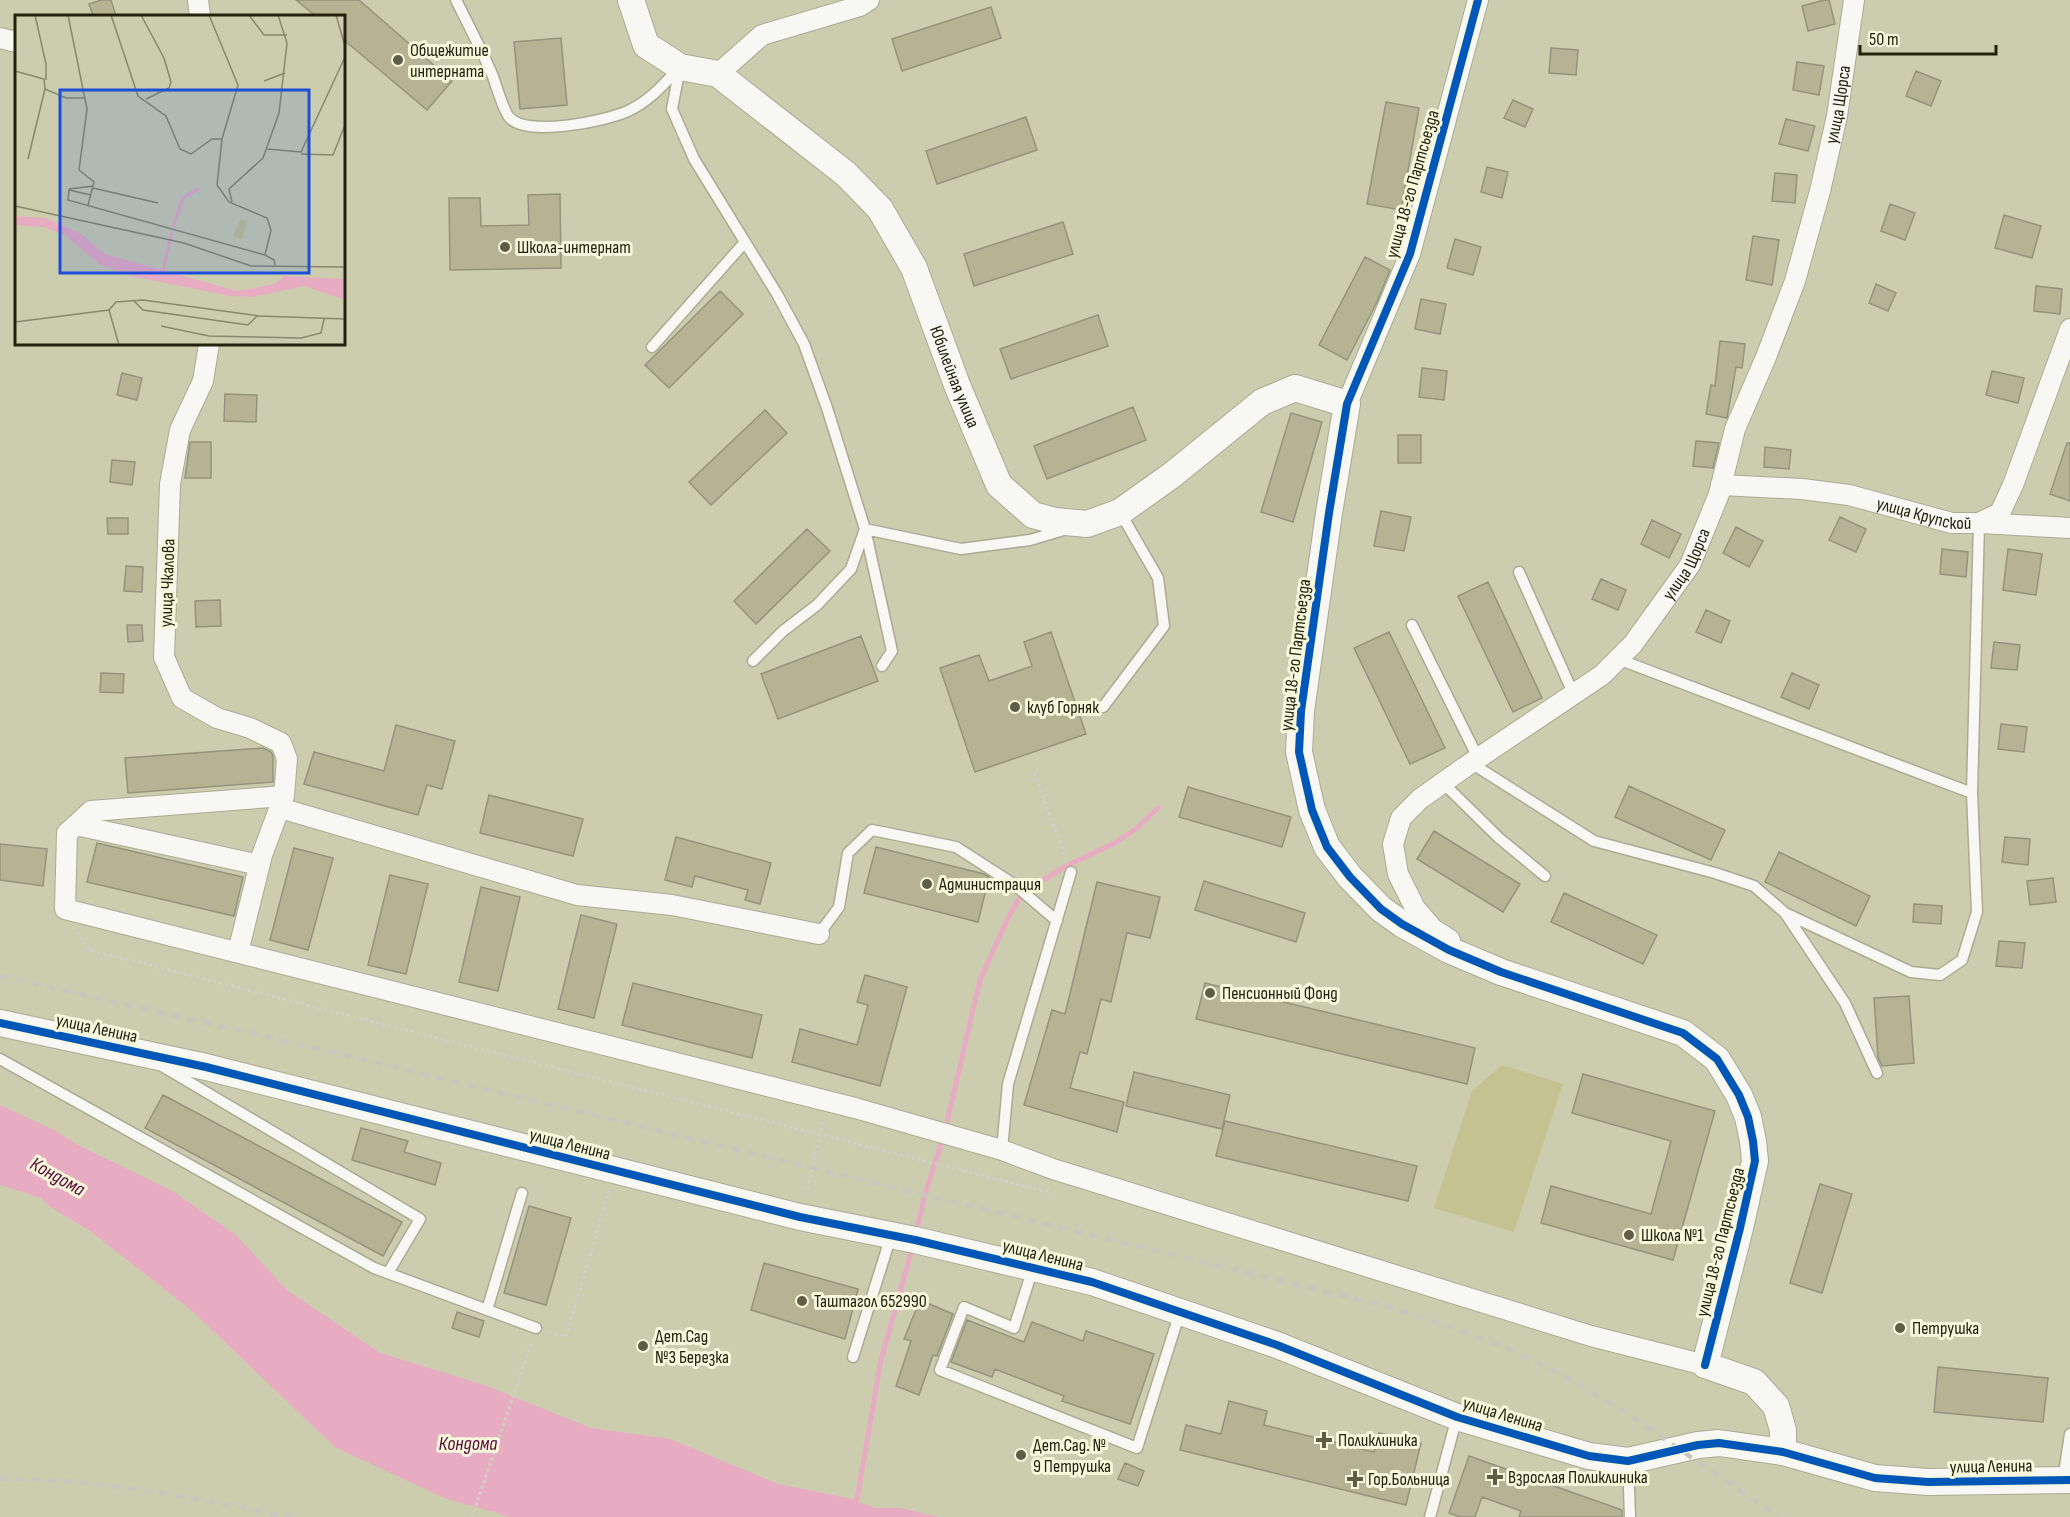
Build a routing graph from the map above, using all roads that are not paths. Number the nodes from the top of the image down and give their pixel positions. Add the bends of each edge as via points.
1 (198, 0) edge
2 (456, 0) edge
3 (632, 0) edge
4 (869, 0) edge
5 (1478, 0) edge
6 (1854, 0) edge
7 (200, 15) edge
8 (0, 38) edge
9 (15, 42) edge
10 (680, 67) junction
11 (718, 74) junction
12 (745, 242) junction
13 (2070, 329) edge
14 (210, 345) edge
15 (652, 347) dead end
16 (1347, 404) junction
17 (1721, 485) junction
18 (1120, 512) junction
19 (1979, 523) junction
20 (1087, 524) junction
21 (2070, 528) edge
22 (866, 529) junction
23 (1519, 572) dead end
24 (1412, 625) dead end
25 (1618, 659) junction
26 (753, 661) dead end
27 (882, 666) dead end
28 (1573, 693) junction
29 (1103, 707) dead end
30 (1475, 760) junction
31 (1443, 783) junction
32 (1972, 793) junction
33 (282, 802) junction
34 (71, 829) junction
35 (259, 866) junction
36 (1071, 873) road end
37 (1545, 876) dead end
38 (1785, 913) junction
39 (1057, 921) junction
40 (819, 934) joint
41 (238, 952) junction
42 (1501, 972) junction
43 (0, 1023) edge
44 (139, 1052) junction
45 (0, 1059) edge
46 (1877, 1073) dead end
47 (1002, 1150) junction
48 (522, 1193) dead end
49 (891, 1236) junction
50 (1033, 1267) junction
51 (388, 1273) junction
52 (487, 1310) junction
53 (1180, 1312) junction
54 (534, 1332) road end
55 (853, 1357) dead end
56 (1705, 1365) junction
57 (1457, 1416) junction
58 (2070, 1434) edge
59 (1783, 1452) junction
60 (1628, 1461) junction
61 (2067, 1480) edge
62 (1430, 1517) edge
63 (1630, 1517) edge

1 - 7 street
2 - 10 lane via 509,117 524,126 558,127 627,111 654,95
3 - 10 street, Юбилейная улица via 646,45
4 - 11 street via 762,35
5 - 16 street, улица 18-го Партсьезда via 1410,254
6 - 17 street, улица Щорса via 1837,116 1820,191 1795,281 1735,429
8 - 9 street
10 - 11 street, Юбилейная улица
10 - 12 lane via 672,109 694,159
11 - 20 street, Юбилейная улица via 846,174 880,209 914,268 999,485 1033,515
12 - 15 lane
12 - 22 lane via 804,344
13 - 19 street, улица Крупской via 2000,513
14 - 33 street, улица Чкалова via 203,381 180,430 170,484 164,657 182,698 217,718 281,743 287,759
16 - 18 street, Юбилейная улица via 1295,388 1263,402
16 - 42 street, улица 18-го Партсьезда via 1301,711 1299,752 1312,810 1327,847 1381,909 1449,950
17 - 19 street, улица Крупской via 1849,495 1952,523
17 - 25 street, улица Щорса via 1690,565
18 - 20 street, Юбилейная улица
18 - 29 lane via 1158,578 1164,626
19 - 21 street
19 - 32 lane
20 - 22 lane via 1030,540 961,549
22 - 26 lane via 851,568 817,605
22 - 27 lane via 892,651
23 - 28 lane
24 - 30 lane
25 - 28 street, улица Щорса via 1602,675
25 - 32 lane
28 - 30 street, улица Щорса
30 - 31 street, улица Щорса
30 - 38 lane via 1594,842 1754,886
31 - 37 lane
31 - 42 street, улица Щорса via 1419,799 1401,818 1393,844 1398,874 1415,908 1433,929
32 - 38 lane via 1977,912 1962,960 1940,975 1911,972
33 - 34 street via 91,811
33 - 35 street
33 - 40 street via 577,895 672,905
34 - 35 street
34 - 41 street via 65,909
35 - 41 street
36 - 39 lane
38 - 46 lane via 1845,1004
39 - 40 lane via 1015,885 956,847 872,830 849,853 839,907
39 - 47 lane via 1008,1084
41 - 47 street via 827,1101
42 - 56 street, улица 18-го Партсьезда via 1683,1033 1717,1059 1739,1095 1748,1117 1755,1161
43 - 44 street, улица Ленина
44 - 49 street, улица Ленина via 800,1217
44 - 51 lane via 420,1219
45 - 51 lane
47 - 56 street via 1053,1170 1591,1336
48 - 52 lane
49 - 50 street, улица Ленина
49 - 55 lane
50 - 53 street, улица Ленина
50 - 53 lane via 1014,1328 964,1307 940,1370 1137,1448
51 - 52 lane
52 - 54 lane
53 - 57 street, улица Ленина via 1277,1345
56 - 59 street via 1754,1382 1776,1406 1784,1430
57 - 60 street, улица Ленина via 1589,1456
57 - 62 lane
58 - 61 lane
59 - 60 street, улица Ленина via 1698,1444
59 - 61 street, улица Ленина via 1875,1478 1928,1482
60 - 63 lane

